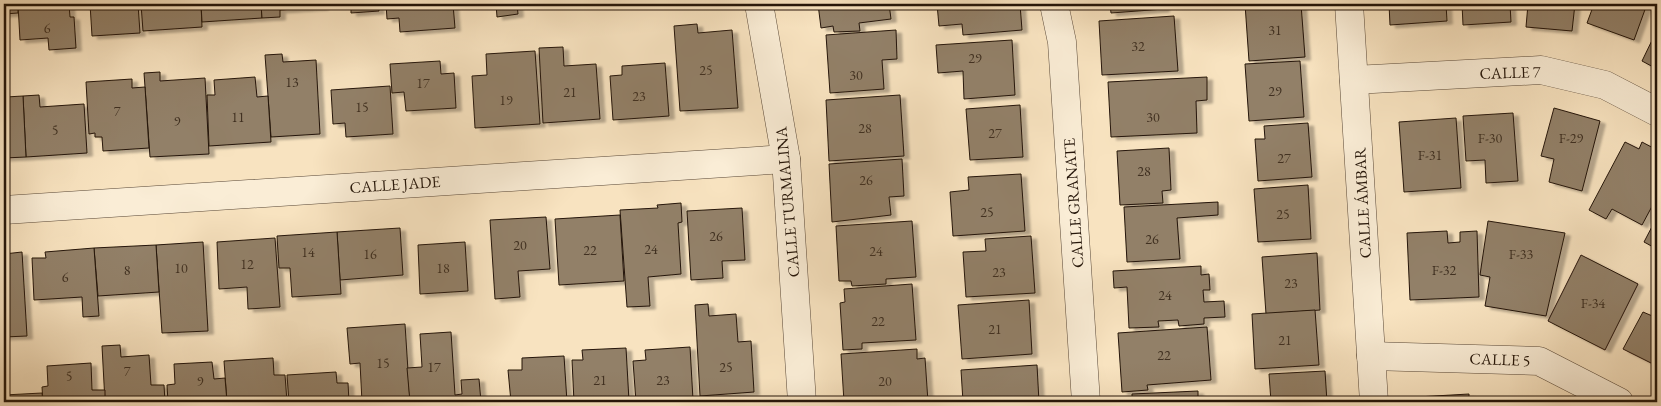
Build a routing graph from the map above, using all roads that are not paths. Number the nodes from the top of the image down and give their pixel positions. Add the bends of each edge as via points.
1 (759, 4) edge
2 (1054, 4) edge
3 (1350, 4) edge
4 (1354, 80) junction
5 (1657, 112) edge
6 (786, 159) junction
7 (4, 210) edge
8 (1371, 356) junction
9 (802, 402) edge
10 (1086, 402) edge
11 (1374, 402) edge
12 (1619, 402) edge

1 - 6 street, CALLE TURMALINA
2 - 10 street, CALLE GRANATE via 1062,42
3 - 4 street, CALLE ÁMBAR
4 - 5 street, CALLE 7 via 1542,70 1605,85
4 - 8 street, CALLE ÁMBAR
6 - 7 street, CALLE JADE
6 - 9 street, CALLE TURMALINA
8 - 11 street, CALLE ÁMBAR
8 - 12 street, CALLE 5 via 1539,361

